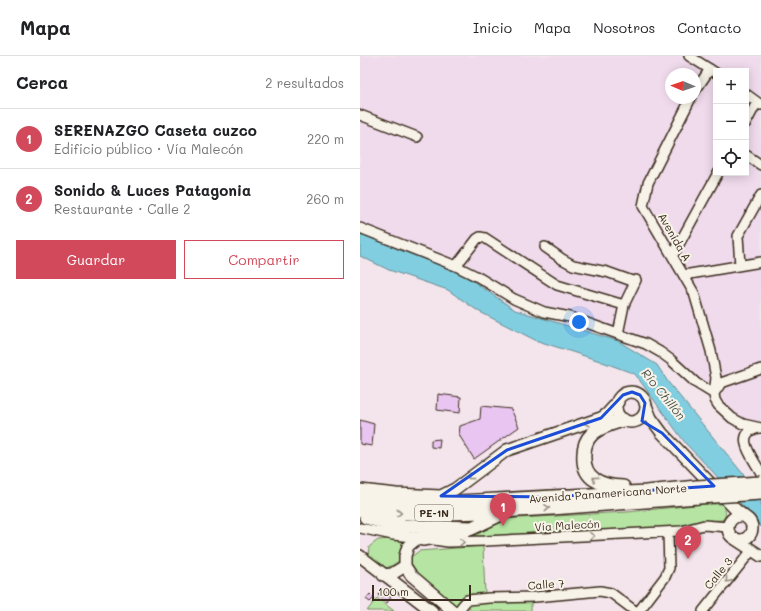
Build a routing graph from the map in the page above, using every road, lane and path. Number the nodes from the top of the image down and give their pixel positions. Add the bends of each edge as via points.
1 (689, 56) edge
2 (713, 71) edge
3 (701, 84) edge
4 (749, 96) edge
5 (759, 103) edge
6 (688, 104) edge
7 (360, 115) edge
8 (749, 118) edge
9 (416, 136) dead end
10 (749, 157) edge
11 (761, 165) edge
12 (716, 176) edge
13 (761, 195) edge
14 (360, 228) edge
15 (545, 247) dead end
16 (673, 255) junction
17 (761, 262) edge
18 (740, 265) junction
19 (456, 266) junction
20 (684, 275) junction
21 (624, 305) junction
22 (618, 334) junction
23 (761, 370) edge
24 (714, 394) junction
25 (618, 402) junction
26 (645, 403) junction
27 (732, 418) junction
28 (629, 421) junction
29 (760, 428) edge
30 (662, 433) junction
31 (745, 445) junction
32 (750, 454) junction
33 (761, 458) edge
34 (761, 473) edge
35 (761, 483) edge
36 (360, 490) edge
37 (646, 492) junction
38 (698, 492) junction
39 (761, 493) edge
40 (441, 496) junction
41 (551, 497) junction
42 (360, 498) edge
43 (730, 503) junction
44 (360, 510) edge
45 (508, 511) junction
46 (360, 515) edge
47 (744, 516) junction
48 (728, 525) junction
49 (360, 528) edge
50 (472, 528) junction
51 (752, 528) junction
52 (668, 532) junction
53 (420, 538) junction
54 (735, 539) junction
55 (758, 554) edge
56 (360, 556) edge
57 (405, 566) junction
58 (383, 575) junction
59 (432, 611) edge
60 (453, 611) edge
61 (458, 611) edge
62 (635, 611) edge
63 (639, 611) edge
64 (703, 611) edge

1 - 2 street
2 - 3 street
4 - 5 street
5 - 8 street
6 - 16 street, Avenida A via 648,183 643,206
7 - 9 street
10 - 11 street
12 - 16 street
13 - 18 street via 738,236
14 - 19 street
15 - 21 street via 573,265 636,281
16 - 20 street, Avenida A
17 - 18 street
18 - 20 street
19 - 21 street via 480,237 557,285
19 - 22 street via 514,299 544,312 570,317
20 - 24 street, Avenida A via 694,293 711,350 716,378
21 - 22 street
22 - 24 street via 660,352 696,383
23 - 24 street via 721,383
24 - 27 street via 718,405
25 - 26 main road via 623,395 632,392 640,395
25 - 28 main road via 618,414
25 -> 40 main road via 601,418 507,450 455,489
26 - 28 main road via 642,418
26 - 30 main road via 651,418
27 - 29 street
27 - 31 street via 739,427
28 - 30 main road via 648,425
37 -> 28 highway via 600,484 589,474 585,465 584,450 590,436 601,428
29 - 31 street via 750,431
30 - 43 main road
31 - 32 street
32 - 33 street
32 - 34 street
35 - 38 highway, Avenida Panamericana Norte / PE-1N, bridge
36 - 40 main road
37 - 38 highway, Avenida Panamericana Norte / PE-1N
37 - 41 highway, Avenida Panamericana Norte / PE-1N
38 - 39 highway, Avenida Panamericana Norte / PE-1N, bridge
45 -> 38 highway, Avenida Panamericana Norte / PE-1N
40 - 41 highway via 487,494
41 - 42 highway, Avenida Panamericana Norte / PE-1N via 424,504
43 - 47 main road
43 - 48 main road
44 -> 45 highway, Avenida Panamericana Norte / PE-1N via 426,514
45 - 50 highway
46 - 50 highway via 404,526
47 - 48 main road via 737,516 730,520
47 - 51 main road via 750,521
48 - 52 street, Vía Malecón via 704,525 685,531
48 - 54 main road via 730,534
49 - 53 street, Vía Malecón
50 - 53 highway via 450,535
51 - 54 main road via 746,538
51 - 55 main road
53 -> 52 street, Vía Malecón via 470,542
52 - 63 street via 669,568
53 - 57 main road via 408,546
54 - 55 main road
55 -> 64 street, Calle 3
56 - 58 main road
57 - 58 main road via 392,574
57 - 60 main road via 411,575
58 - 59 main road
61 - 62 street, Calle 7 via 467,600 600,591 611,593

